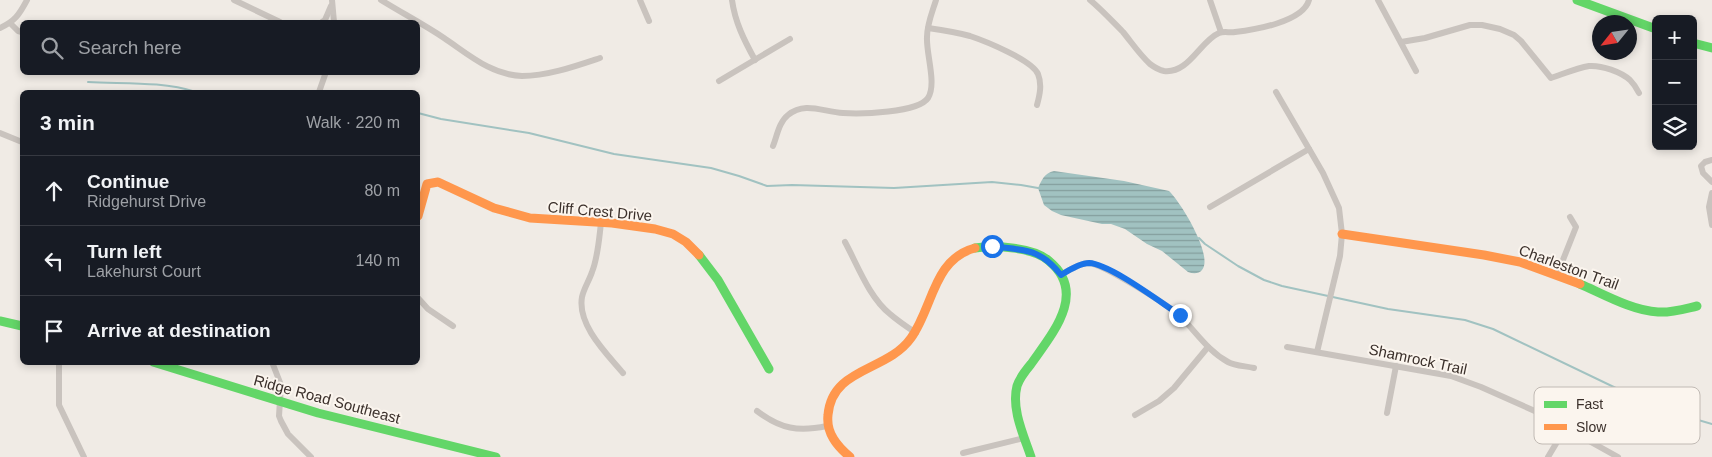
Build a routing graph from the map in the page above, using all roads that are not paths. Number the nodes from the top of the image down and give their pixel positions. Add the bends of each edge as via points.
1 (26, 0) edge
2 (234, 0) edge
3 (381, 0) edge
4 (640, 0) edge
5 (732, 0) edge
6 (936, 0) edge
7 (1090, 0) edge
8 (1210, 0) edge
9 (1309, 0) edge
10 (1378, 0) edge
11 (1577, 0) edge
12 (1591, 2) edge
13 (332, 3) edge
14 (276, 20) edge
15 (325, 20) edge
16 (334, 20) edge
17 (415, 20) edge
18 (649, 21) dead end
19 (10, 23) junction
20 (420, 23) edge
21 (1652, 27) edge
22 (0, 28) edge
23 (928, 28) junction
24 (20, 32) edge
25 (1221, 32) junction
26 (790, 39) dead end
27 (1401, 42) junction
28 (1697, 44) edge
29 (1712, 48) edge
30 (600, 58) dead end
31 (755, 60) junction
32 (1416, 71) dead end
33 (325, 75) edge
34 (719, 81) dead end
35 (320, 90) edge
36 (1276, 92) dead end
37 (1640, 93) dead end
38 (1037, 105) dead end
39 (0, 133) edge
40 (20, 141) edge
41 (773, 146) dead end
42 (1309, 149) junction
43 (1712, 160) edge
44 (1712, 182) edge
45 (1712, 193) edge
46 (1210, 208) dead end
47 (420, 209) edge
48 (1570, 217) dead end
49 (601, 223) junction
50 (1712, 225) edge
51 (1342, 234) junction
52 (845, 242) dead end
53 (1061, 275) junction
54 (1557, 275) junction
55 (420, 300) edge
56 (1696, 306) dead end
57 (0, 321) edge
58 (20, 326) edge
59 (453, 326) dead end
60 (916, 332) junction
61 (1287, 346) dead end
62 (1208, 347) junction
63 (1317, 352) junction
64 (59, 365) edge
65 (163, 365) edge
66 (273, 365) edge
67 (1396, 366) junction
68 (1254, 368) dead end
69 (769, 369) dead end
70 (623, 373) dead end
71 (280, 402) junction
72 (757, 411) dead end
73 (1534, 411) edge
74 (1387, 413) dead end
75 (1136, 415) dead end
76 (827, 426) junction
77 (1024, 438) junction
78 (1556, 444) edge
79 (1594, 444) edge
80 (963, 453) dead end
81 (84, 457) edge
82 (311, 457) edge
83 (496, 457) edge
84 (850, 457) edge
85 (1031, 457) edge
86 (1548, 457) edge
87 (1618, 457) edge

1 - 19 street
2 - 14 street
3 - 17 street
4 - 18 street
5 - 31 street via 741,34
6 - 23 street
7 - 25 street via 1151,65 1165,71 1177,69
8 - 25 street
9 - 25 street via 1300,11 1280,22 1232,33
10 - 27 street
11 - 12 street
12 - 21 street
13 - 15 street
13 - 16 street
19 - 22 street
19 - 24 street
20 - 30 street via 487,67 504,74 544,74
23 - 38 street via 969,36 1032,66 1040,85
23 - 41 street via 932,80 930,93 924,102 904,109 866,113 843,114 809,107 798,109 786,116
26 - 31 street
27 - 32 street
27 - 37 street via 1470,25 1500,28 1521,41 1551,78 1599,67 1623,75
28 - 29 street
31 - 34 street
33 - 35 street
36 - 42 street
39 - 40 street
42 - 46 street
42 - 51 street via 1339,208
43 - 44 street via 1702,166 1703,173
45 - 50 street via 1709,207
47 - 49 street, Cliff Crest Drive via 427,184 438,182 479,202 530,218
48 - 54 street via 1576,227
49 - 69 street, Cliff Crest Drive via 648,228 685,240 718,279
49 - 70 street via 592,272 582,298 582,310 597,342
51 - 54 street, Charleston Trail via 1484,255 1520,262
51 - 63 street via 1340,256
52 - 60 street via 881,305
53 - 60 street via 1049,260 1032,252 992,246 972,249 948,265
53 - 62 street via 1088,263 1101,266 1180,315
53 - 77 street via 1067,300 1065,309 1018,385 1016,404
54 - 56 street, Charleston Trail via 1640,309 1658,312
55 - 59 street
57 - 58 street
60 - 76 street via 890,358 843,380 829,405
61 - 63 street, Shamrock Trail
62 - 68 street via 1230,363
62 - 75 street via 1174,388
63 - 67 street, Shamrock Trail
64 - 81 street via 59,405
65 - 71 street, Ridge Road Southeast
66 - 71 street via 281,385
67 - 73 street, Shamrock Trail via 1451,376
67 - 74 street
71 - 82 street via 279,416 283,426
71 - 83 street, Ridge Road Southeast
72 - 76 street via 782,426 811,429
76 - 84 street via 830,436
77 - 80 street
77 - 85 street
78 - 86 street
79 - 87 street, Shamrock Trail

